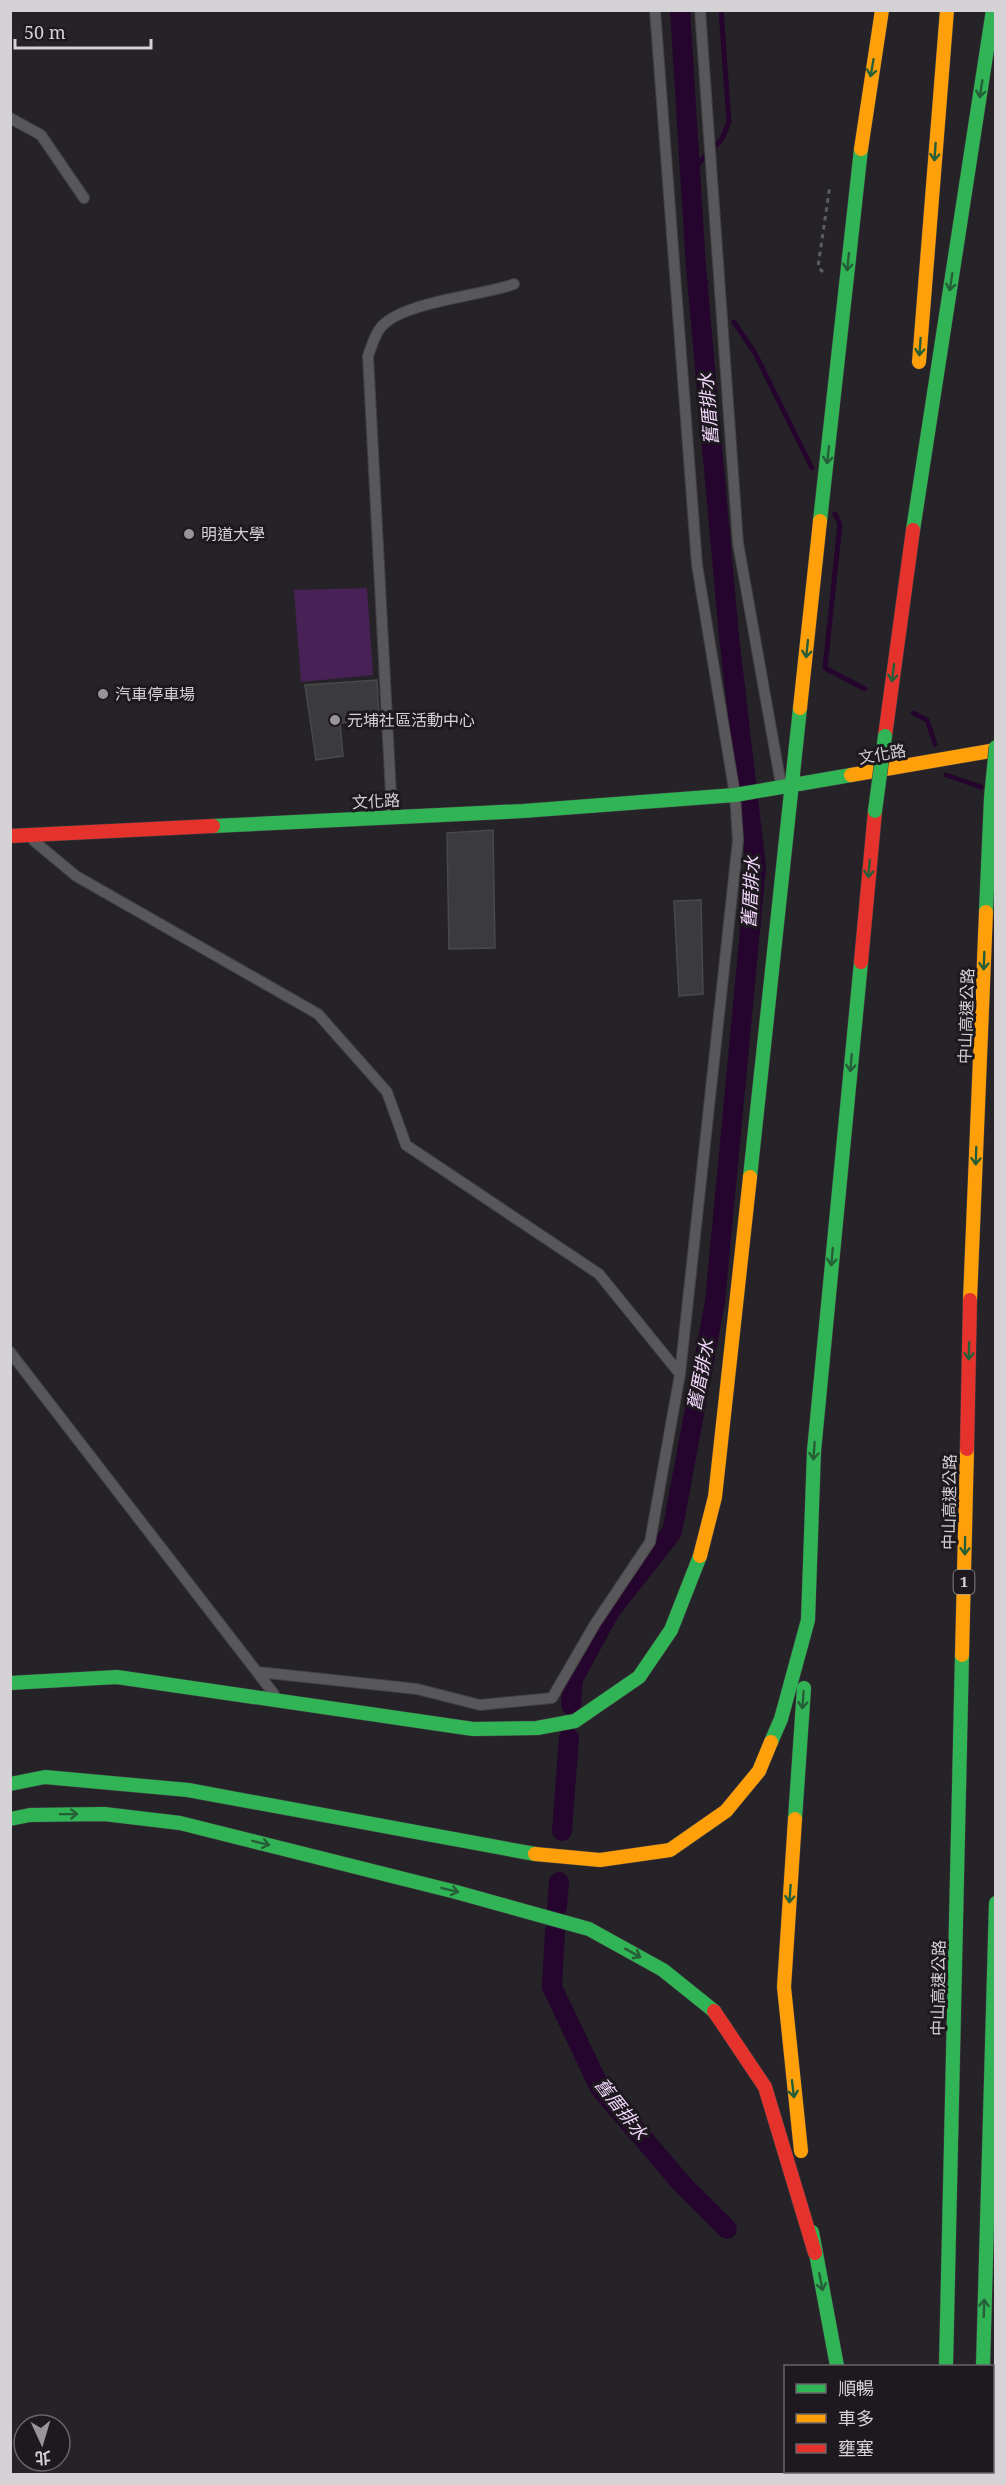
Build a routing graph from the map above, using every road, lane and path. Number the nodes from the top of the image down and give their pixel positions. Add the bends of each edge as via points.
1 (655, 10) edge
2 (700, 10) edge
3 (882, 10) edge
4 (947, 10) edge
5 (993, 10) edge
6 (10, 118) edge
7 (84, 198) dead end
8 (514, 284) dead end
9 (918, 379) dead end
10 (914, 426) dead end
11 (900, 615) junction
12 (996, 748) edge
13 (782, 788) junction
14 (739, 795) junction
15 (393, 817) junction
16 (27, 835) junction
17 (10, 836) edge
18 (10, 1352) edge
19 (680, 1374) junction
20 (808, 1620) junction
21 (258, 1672) junction
22 (10, 1683) edge
23 (281, 1702) junction
24 (10, 1784) edge
25 (10, 1819) edge
26 (996, 1903) edge
27 (815, 2253) junction
28 (837, 2365) edge
29 (946, 2365) edge
30 (983, 2365) edge

1 - 14 lane via 697,566
2 - 13 lane via 738,543
3 -> 13 main road via 865,108
4 -> 9 main road
5 -> 11 main road
6 - 7 lane via 41,135
8 - 15 lane via 404,313 379,328 368,356
10 - 11 main road
11 -> 20 main road, bridge via 875,811 814,1451
12 - 13 main road, 文化路
12 -> 29 main road, 中山高速公路 / 1, bridge via 971,1272
13 - 14 main road, 文化路
13 - 23 main road via 715,1497 697,1570 671,1630 639,1677 575,1720 537,1728 473,1729
14 - 15 main road, 文化路
14 - 19 lane via 738,840
15 - 16 main road, 文化路
16 - 17 main road, 文化路
16 - 19 lane via 76,876 318,1014 387,1092 406,1145 599,1274
18 - 21 lane
19 - 21 lane via 650,1542 552,1698 480,1705 417,1689
20 - 24 main road via 781,1719 759,1770 726,1811 670,1850 600,1860 542,1855 188,1790 45,1777
20 -> 27 main road via 784,1987
21 - 23 lane
22 - 23 main road via 117,1677
25 -> 27 main road via 104,1814 180,1822 589,1929 663,1970 717,2014 765,2087
30 -> 26 main road
27 -> 28 main road

